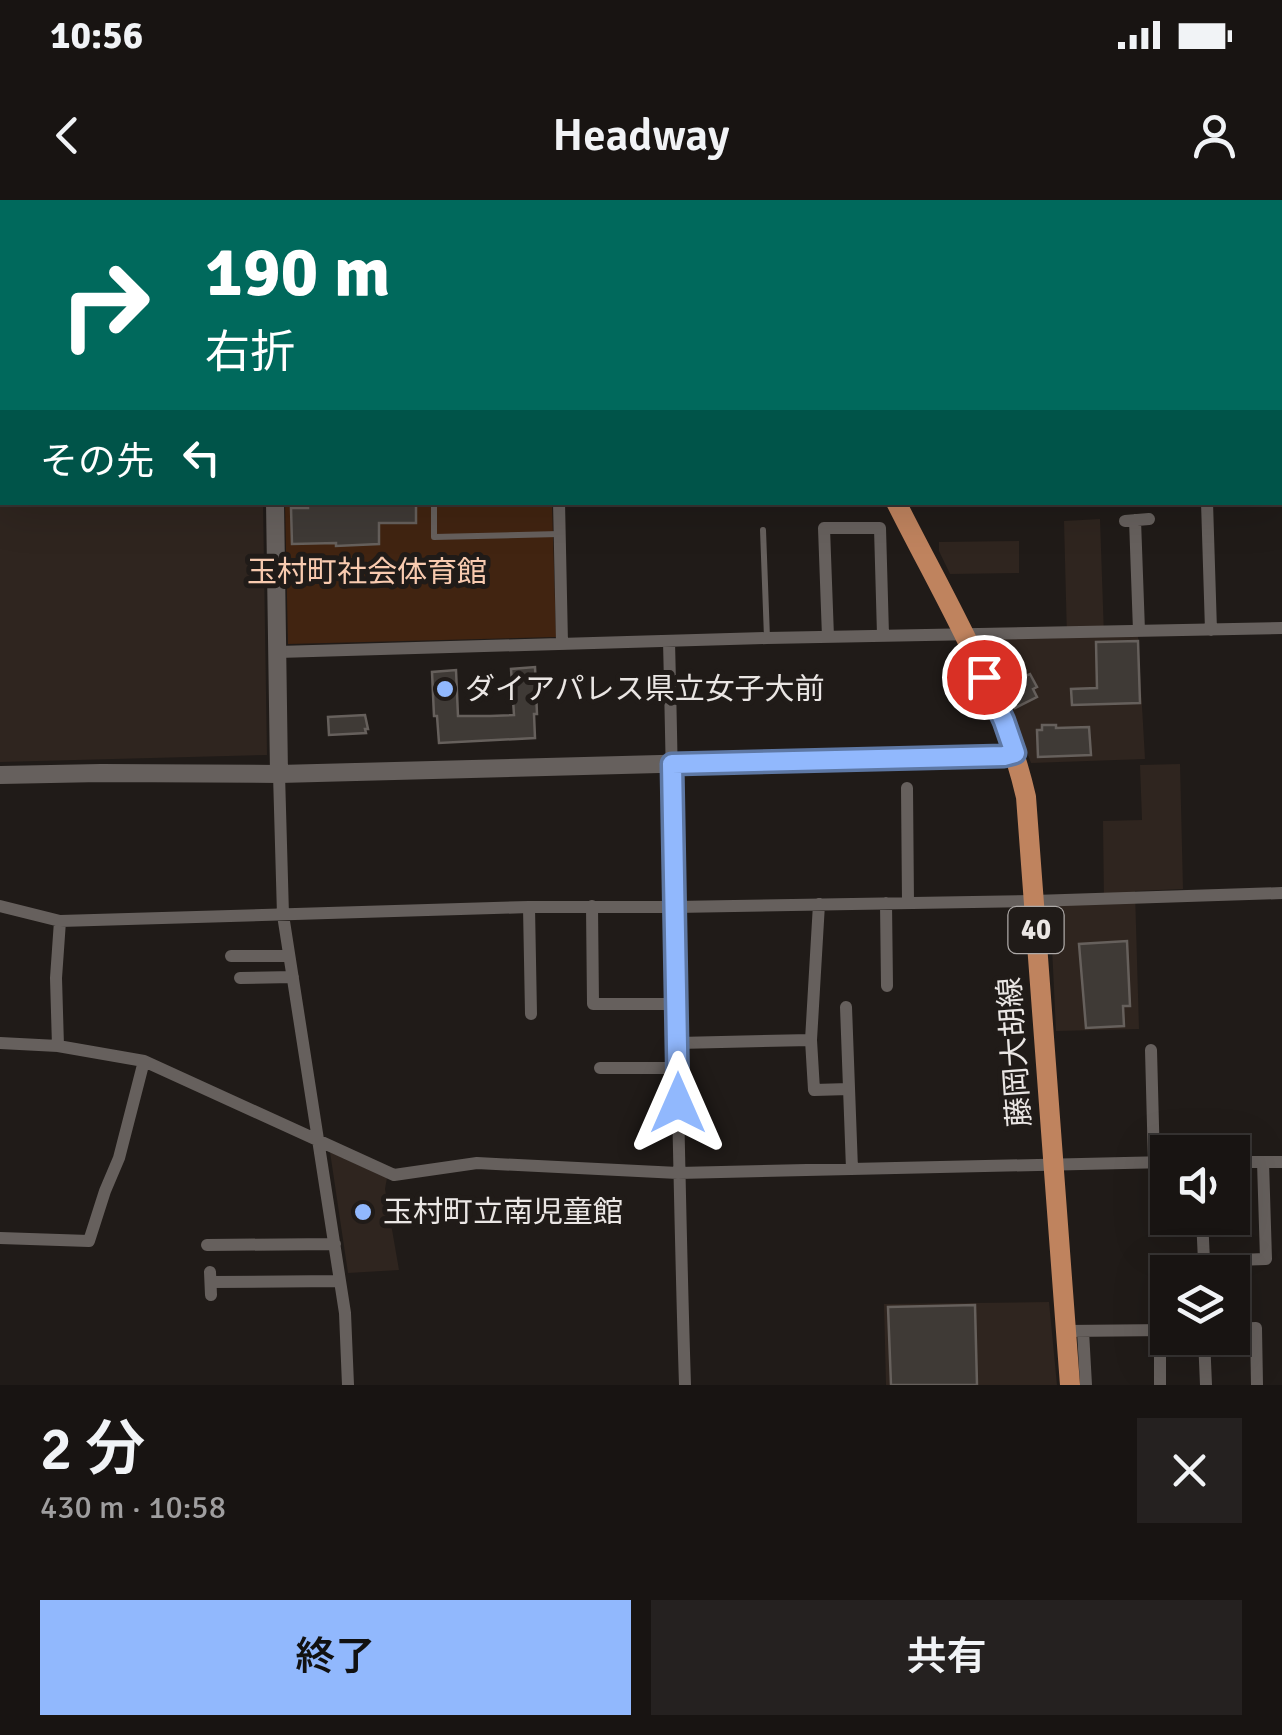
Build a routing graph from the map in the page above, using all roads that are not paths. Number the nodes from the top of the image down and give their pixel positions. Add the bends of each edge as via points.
1 (275, 505) edge
2 (434, 505) edge
3 (559, 505) edge
4 (898, 505) edge
5 (1207, 505) edge
6 (1136, 520) dead end
7 (763, 530) dead end
8 (560, 534) junction
9 (1282, 628) edge
10 (1212, 630) junction
11 (1140, 631) junction
12 (883, 635) junction
13 (964, 636) junction
14 (828, 637) junction
15 (767, 638) junction
16 (669, 641) junction
17 (562, 643) junction
18 (278, 652) junction
19 (1015, 753) junction
20 (672, 764) junction
21 (280, 774) junction
22 (0, 775) edge
23 (907, 788) dead end
24 (1282, 894) edge
25 (1034, 901) junction
26 (886, 903) junction
27 (908, 903) junction
28 (819, 904) junction
29 (0, 906) edge
30 (592, 906) junction
31 (529, 907) junction
32 (675, 907) junction
33 (283, 915) junction
34 (60, 922) junction
35 (231, 956) dead end
36 (289, 956) junction
37 (292, 977) junction
38 (240, 978) dead end
39 (887, 986) dead end
40 (678, 1004) junction
41 (846, 1006) dead end
42 (531, 1014) dead end
43 (811, 1040) junction
44 (0, 1043) edge
45 (678, 1043) junction
46 (58, 1046) junction
47 (1151, 1050) dead end
48 (144, 1060) junction
49 (600, 1068) dead end
50 (678, 1068) junction
51 (849, 1088) junction
52 (1159, 1135) edge
53 (319, 1141) junction
54 (1250, 1162) edge
55 (1263, 1162) junction
56 (1282, 1162) edge
57 (1150, 1163) edge
58 (1054, 1165) junction
59 (852, 1169) junction
60 (678, 1173) junction
61 (1203, 1235) edge
62 (0, 1238) edge
63 (335, 1244) junction
64 (207, 1245) dead end
65 (340, 1280) junction
66 (210, 1283) dead end
67 (1250, 1328) edge
68 (1150, 1330) edge
69 (1075, 1331) junction
70 (1162, 1355) edge
71 (1205, 1355) edge
72 (348, 1385) edge
73 (685, 1385) edge
74 (1070, 1385) edge
75 (1086, 1385) edge
76 (1160, 1385) edge
77 (1206, 1385) edge
78 (1257, 1385) edge

1 - 18 street
2 - 8 lane via 434,537
3 - 8 street
4 - 13 main road, 藤岡大胡線 / 40
5 - 10 street
6 - 11 street
7 - 15 lane
8 - 17 street
9 - 10 street
10 - 11 street
11 - 13 street
12 - 13 street
12 - 14 street
12 - 14 street via 880,528 824,528
13 - 19 main road, 藤岡大胡線 / 40
14 - 15 street
15 - 16 street
16 - 17 street
16 - 20 street
17 - 18 street
18 - 21 street
19 - 20 street
19 - 25 main road, 藤岡大胡線 / 40 via 1028,814
20 - 21 street
20 - 32 street
21 - 22 street
21 - 33 street
23 - 27 street
24 - 25 street
25 - 27 street
25 - 58 main road, 藤岡大胡線 / 40
26 - 27 street
26 - 28 street
26 - 39 street
28 - 32 street
28 - 43 street
29 - 34 street
30 - 31 street
30 - 32 street
30 - 40 street via 593,1004
31 - 33 street
31 - 42 street
32 - 40 street
33 - 34 street
33 - 36 street
34 - 46 street
35 - 36 street
36 - 37 street
37 - 38 street
37 - 53 street
40 - 45 street
41 - 51 street
43 - 45 street
43 - 51 street via 814,1090
44 - 46 street
45 - 50 street
46 - 48 street
47 - 52 street
48 - 53 street
48 - 62 street via 88,1241
49 - 50 street
50 - 60 street
51 - 59 street
53 - 60 street via 394,1174 477,1162
53 - 63 street
54 - 55 street
55 - 56 street
55 - 61 street via 1266,1259 1204,1261
57 - 58 street
58 - 59 street
58 - 69 main road, 藤岡大胡線 / 40
59 - 60 street
60 - 73 street
63 - 64 street
63 - 65 street
65 - 66 street
65 - 72 street
67 - 78 street via 1256,1328
68 - 69 street
69 - 74 main road, 藤岡大胡線 / 40
69 - 75 street
70 - 76 street
71 - 77 street

